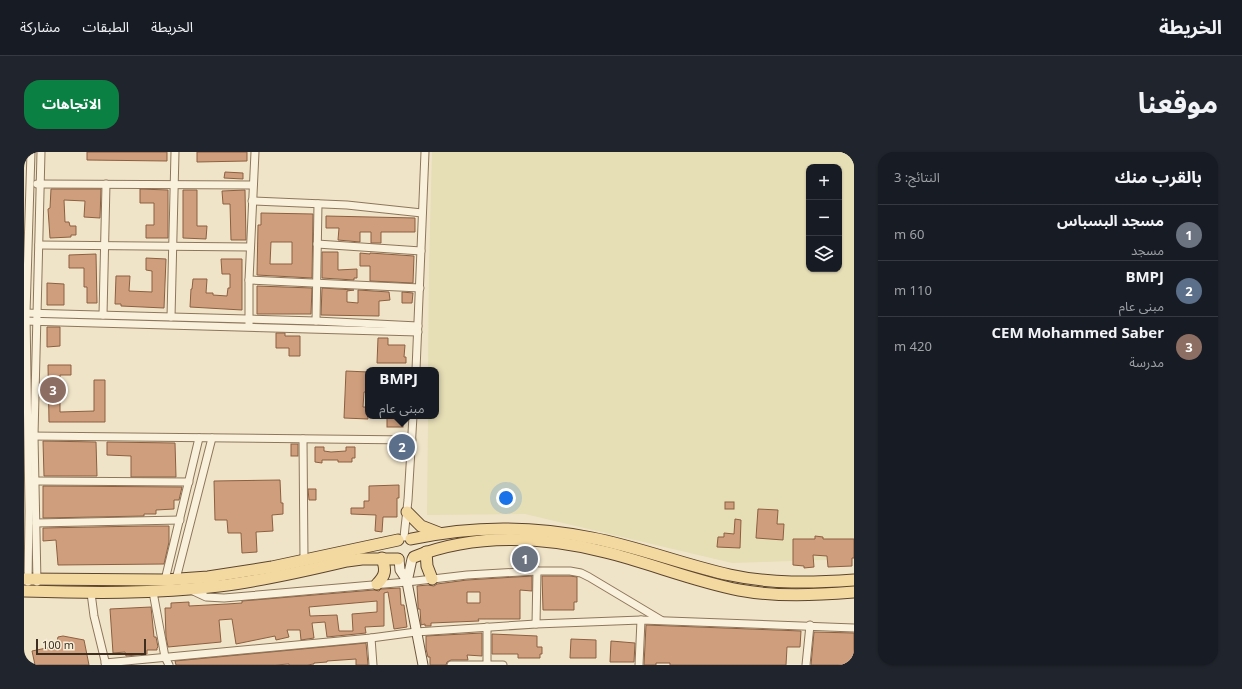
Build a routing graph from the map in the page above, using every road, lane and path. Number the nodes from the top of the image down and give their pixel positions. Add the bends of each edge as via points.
1 (31, 152) edge
2 (41, 152) edge
3 (175, 152) edge
4 (255, 152) edge
5 (425, 152) edge
6 (30, 184) junction
7 (40, 184) junction
8 (106, 184) junction
9 (175, 185) junction
10 (253, 185) junction
11 (252, 201) junction
12 (318, 204) junction
13 (422, 213) junction
14 (105, 244) junction
15 (317, 244) junction
16 (39, 245) junction
17 (173, 246) junction
18 (250, 246) junction
19 (421, 251) junction
20 (249, 280) junction
21 (317, 284) junction
22 (420, 288) junction
23 (25, 313) edge
24 (37, 314) junction
25 (103, 315) junction
26 (171, 317) junction
27 (111, 320) junction
28 (25, 321) edge
29 (316, 321) junction
30 (37, 322) junction
31 (249, 323) junction
32 (418, 329) junction
33 (416, 367) edge
34 (413, 419) edge
35 (29, 436) edge
36 (199, 438) junction
37 (212, 438) junction
38 (303, 439) junction
39 (412, 440) junction
40 (35, 481) junction
41 (189, 482) junction
42 (185, 500) junction
43 (195, 501) junction
44 (407, 512) junction
45 (180, 520) junction
46 (36, 523) junction
47 (439, 534) junction
48 (404, 538) junction
49 (426, 552) junction
50 (382, 558) junction
51 (413, 558) junction
52 (304, 559) junction
53 (398, 559) junction
54 (537, 570) junction
55 (30, 579) edge
56 (432, 579) junction
57 (171, 580) junction
58 (406, 580) junction
59 (854, 580) edge
60 (377, 584) junction
61 (188, 589) junction
62 (30, 591) edge
63 (153, 592) junction
64 (854, 592) edge
65 (92, 593) junction
66 (641, 620) junction
67 (661, 620) junction
68 (536, 624) junction
69 (810, 625) junction
70 (488, 628) junction
71 (854, 628) edge
72 (416, 632) junction
73 (371, 638) junction
74 (165, 657) junction
75 (106, 664) edge
76 (487, 664) edge
77 (169, 665) edge
78 (373, 665) edge
79 (423, 665) edge
80 (451, 665) edge
81 (503, 665) edge
82 (639, 665) edge
83 (806, 665) edge

1 - 6 street
2 - 7 street
3 - 9 street
4 - 10 street
5 - 13 street
6 - 7 street
6 - 23 street
7 - 8 street
7 - 16 street
8 - 9 street
8 - 14 street
9 - 10 street
9 - 17 street
10 - 11 street
11 - 12 street
11 - 18 street
12 - 13 street
12 - 15 street
13 - 19 street
14 - 16 street
14 - 17 street
14 - 25 street
15 - 19 street
15 - 21 street
16 - 24 street
17 - 18 street
17 - 26 street
18 - 20 street
19 - 22 street
20 - 21 street
20 - 31 street
21 - 22 street
21 - 29 street
22 - 32 street
23 - 24 street
23 - 28 street
24 - 25 street
24 - 30 street
25 - 27 street
26 - 27 street
26 - 31 street
27 - 30 street
27 - 31 street
28 - 30 street
28 - 35 street
29 - 31 street
29 - 32 street
30 - 35 street
31 - 32 street
32 - 33 street
34 - 39 street
35 - 36 street
35 - 40 street
35 - 55 street
36 - 37 street
36 - 41 street
37 - 38 street
37 - 43 street
38 - 39 street
38 - 52 street
39 - 44 street
40 - 41 street
40 - 46 street
41 - 42 street
42 - 43 street
42 - 45 street
43 - 57 street
44 - 47 main road via 421,526
44 - 48 street
45 - 46 street
45 - 57 street
46 - 55 street
47 - 48 main road
47 - 59 main road via 502,530 556,532 610,542 750,578 809,583
48 - 51 main road via 416,544 416,554
48 - 52 main road
48 - 53 main road via 393,549
49 - 51 main road
49 - 56 main road via 427,566
49 - 64 main road via 476,542 547,542 606,552 740,590 793,595
50 - 53 main road
50 - 60 main road via 385,572
50 - 61 main road via 347,561 247,582
51 - 53 main road via 405,561
51 - 58 street
52 - 57 main road via 240,572
53 - 58 street via 400,570
54 - 56 street
54 - 67 street via 570,570 581,573
54 - 68 street
55 - 57 main road
55 - 62 street
56 - 58 street
58 - 60 street
58 - 72 street
60 - 61 street via 224,598 206,597
61 - 63 main road
62 - 65 main road
63 - 65 main road
63 - 74 street
65 - 75 street via 94,616
66 - 67 street
66 - 68 street
66 - 82 street
67 - 69 street
68 - 70 street
69 - 71 street
69 - 83 street
70 - 72 street
70 - 76 street
72 - 73 street
72 - 79 street
73 - 74 street
73 - 78 street
74 - 75 street
74 - 77 street
76 - 80 street
76 - 81 street

